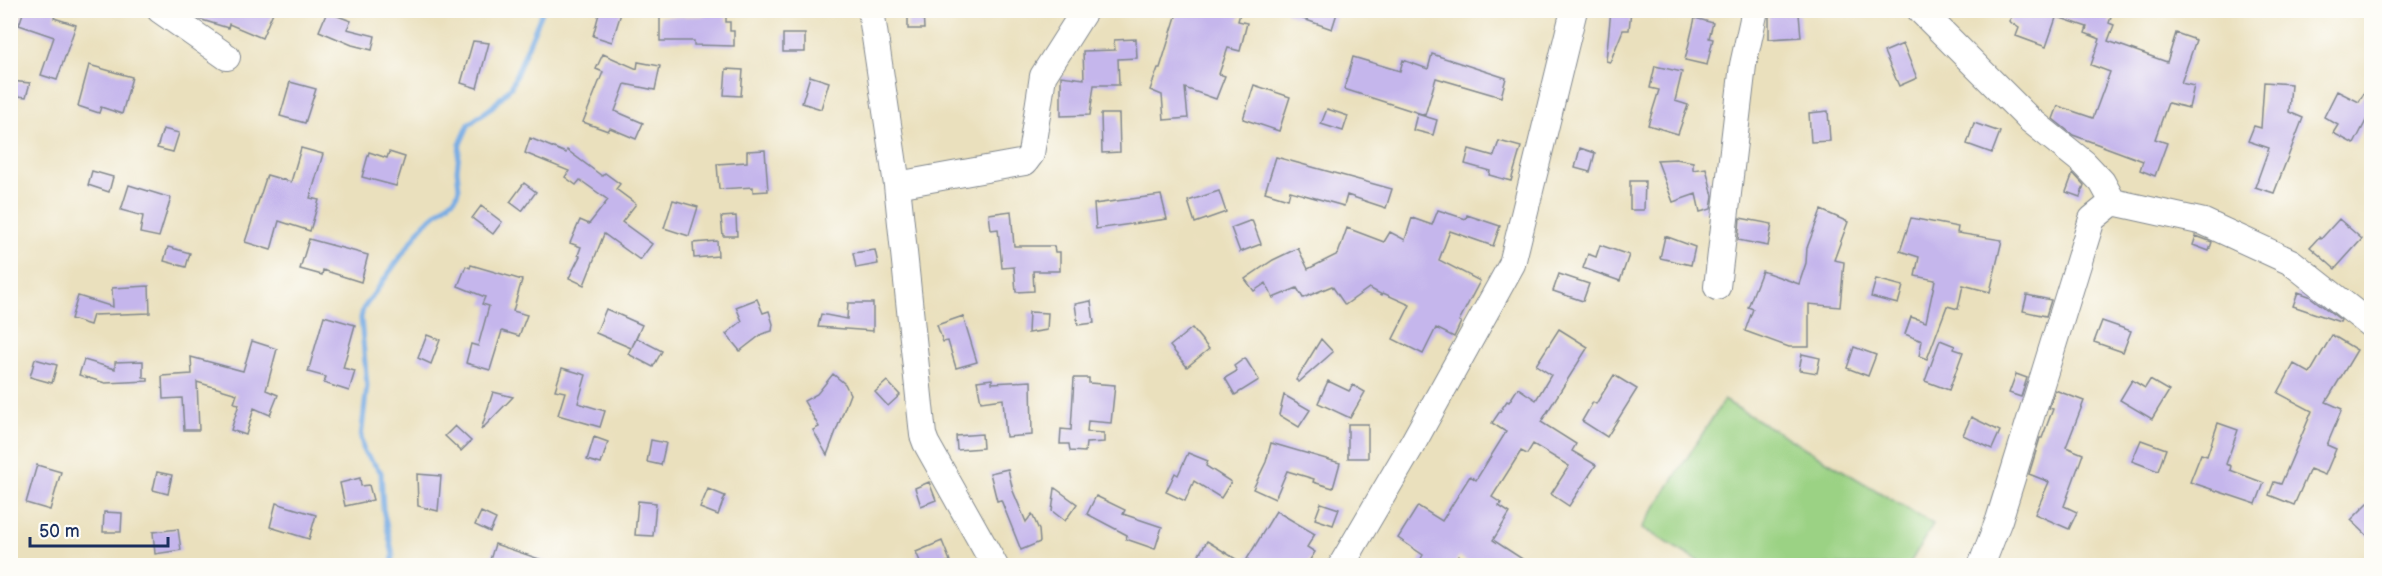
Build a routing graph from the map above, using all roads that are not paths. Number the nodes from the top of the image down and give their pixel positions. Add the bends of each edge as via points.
1 (160, 10) edge
2 (871, 10) edge
3 (1085, 10) edge
4 (1574, 10) edge
5 (1755, 10) edge
6 (1920, 10) edge
7 (226, 57) dead end
8 (897, 185) junction
9 (2113, 202) junction
10 (1717, 287) dead end
11 (2372, 326) edge
12 (995, 566) edge
13 (1341, 566) edge
14 (1981, 566) edge

1 - 7 street
2 - 8 street
3 - 8 street via 1043,76 1029,159
4 - 13 street via 1512,264
5 - 10 street via 1743,65
6 - 9 street via 2029,119 2084,164 2102,182
8 - 12 street via 923,435
9 - 11 street via 2204,222 2291,262
9 - 14 street via 2092,219 1999,520

